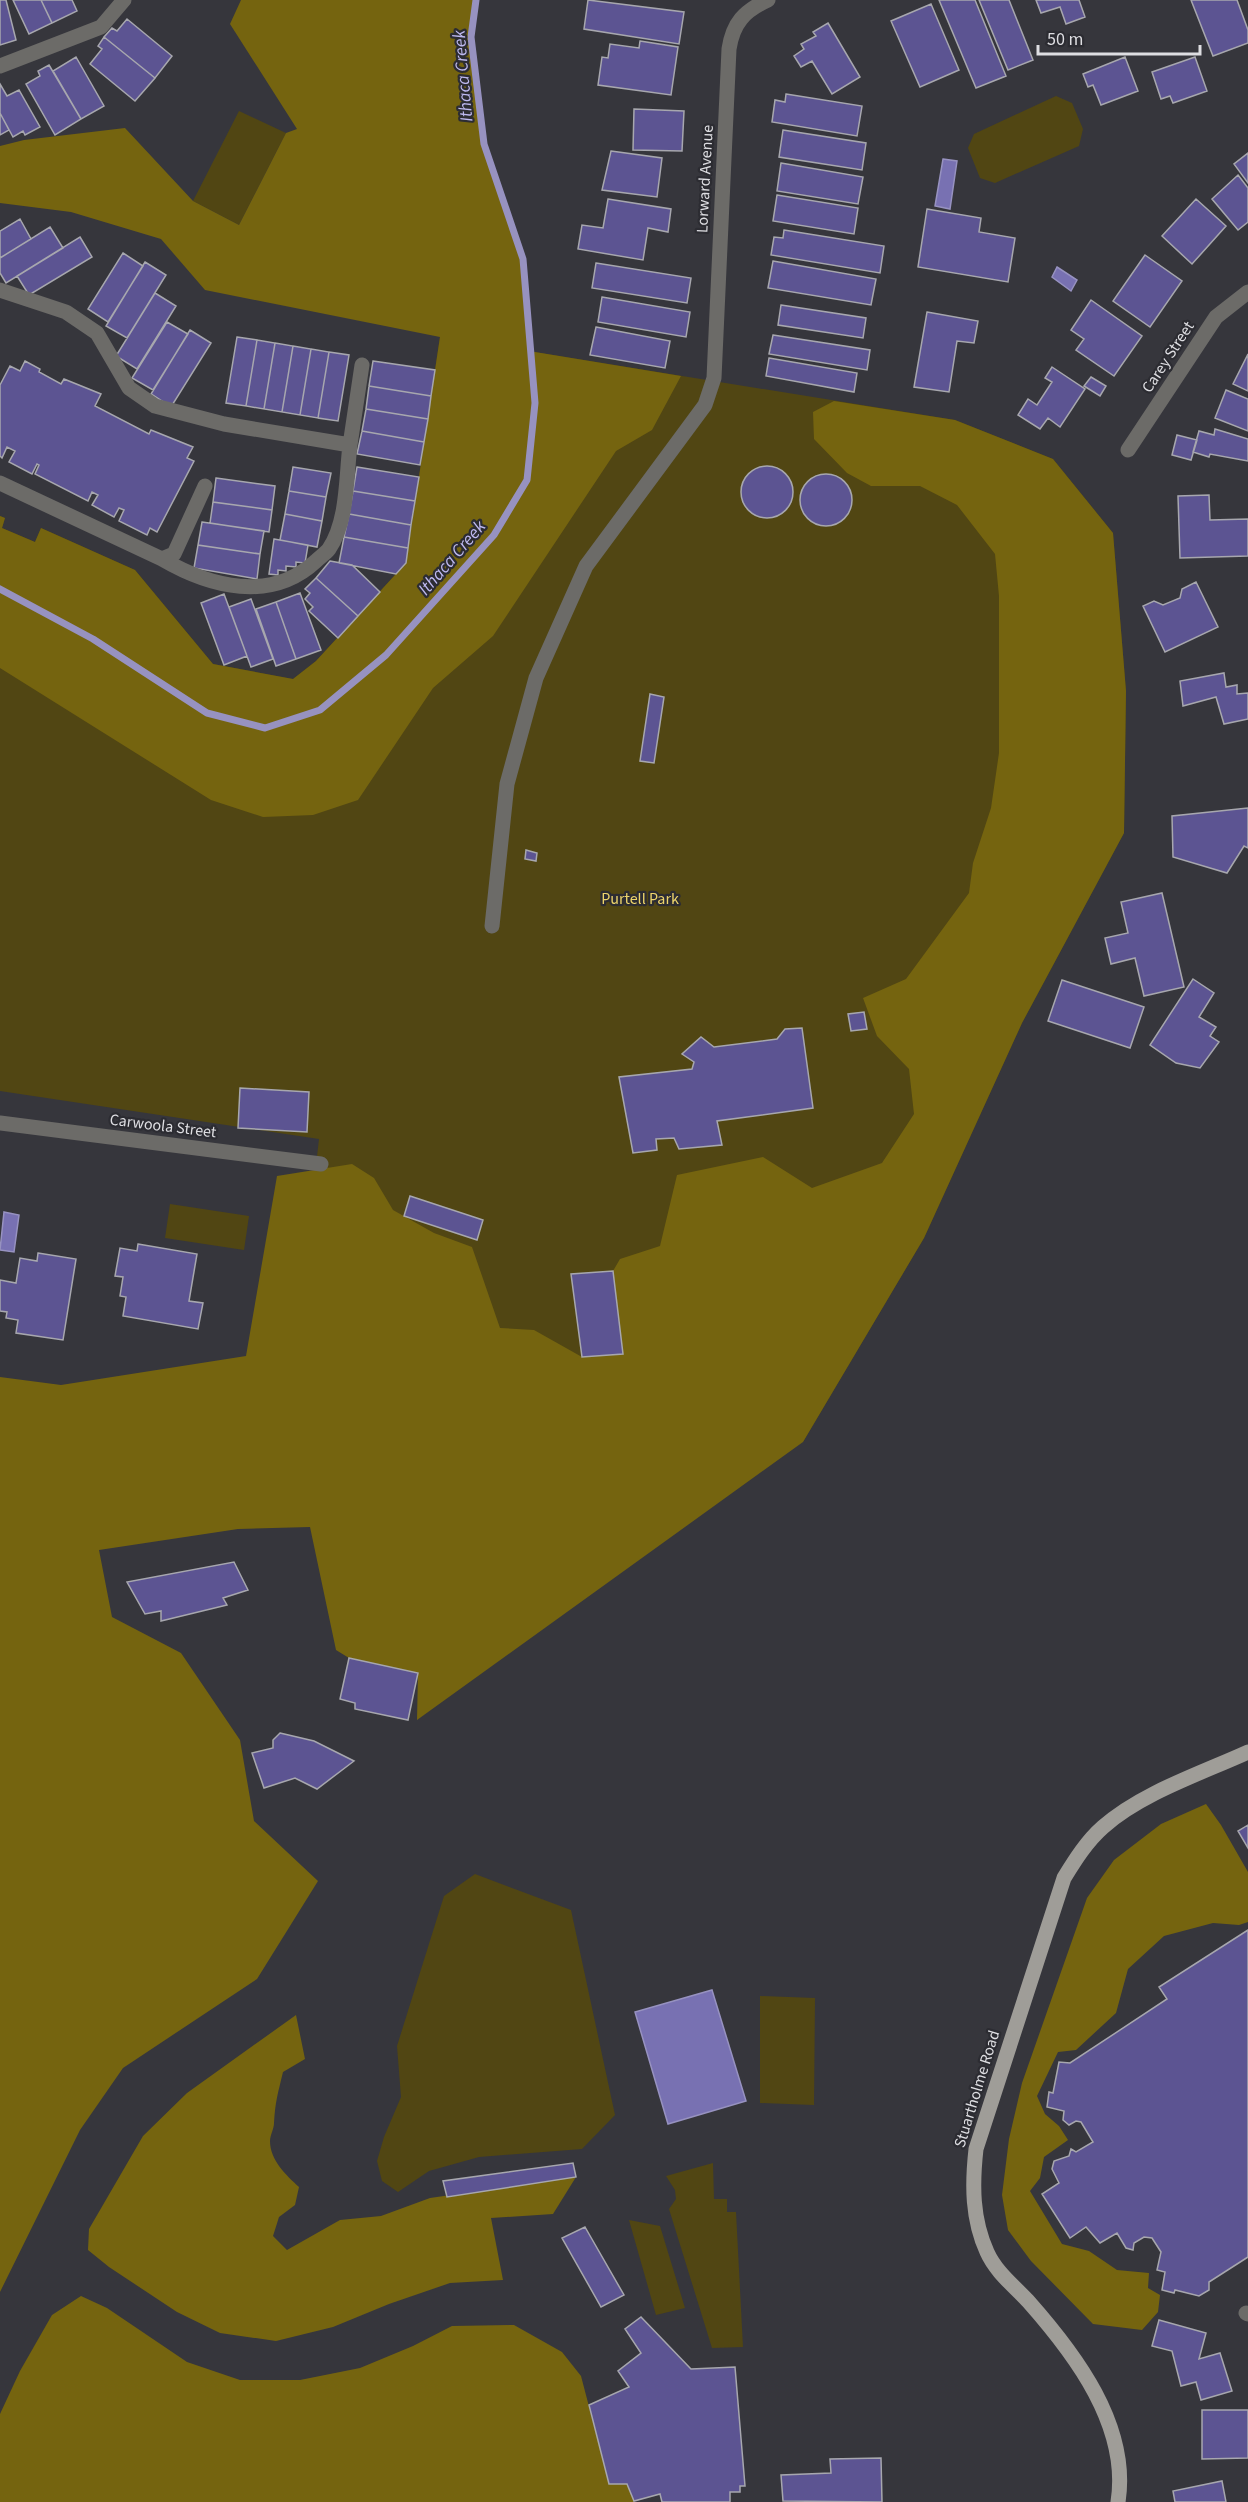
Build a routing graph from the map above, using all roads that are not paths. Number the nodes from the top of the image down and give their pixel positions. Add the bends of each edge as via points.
1 (124, 0) edge
2 (768, 0) edge
3 (0, 66) edge
4 (0, 290) edge
5 (1248, 292) edge
6 (362, 365) dead end
7 (350, 445) junction
8 (1128, 450) dead end
9 (0, 483) edge
10 (205, 486) dead end
11 (162, 560) junction
12 (492, 926) dead end
13 (0, 1123) edge
14 (321, 1164) dead end
15 (1248, 1752) edge
16 (1118, 2502) edge

1 - 3 street via 100,27
2 - 12 street, Lorward Avenue via 745,12 736,22 729,49 714,378 705,405 586,566 536,678 507,784
4 - 7 street via 66,312 97,333 129,388 155,406 224,424
5 - 8 street, Carey Street via 1216,317
6 - 7 street
7 - 11 street via 341,519 329,549 304,573 272,586 228,585 188,574
9 - 11 street
10 - 11 street via 174,554
13 - 14 street, Carwoola Street
15 - 16 main road, Stuartholme Road via 1133,1805 1103,1827 1082,1851 1064,1878 976,2150 972,2188 988,2253 1005,2279 1071,2353 1086,2377 1110,2425 1117,2456

